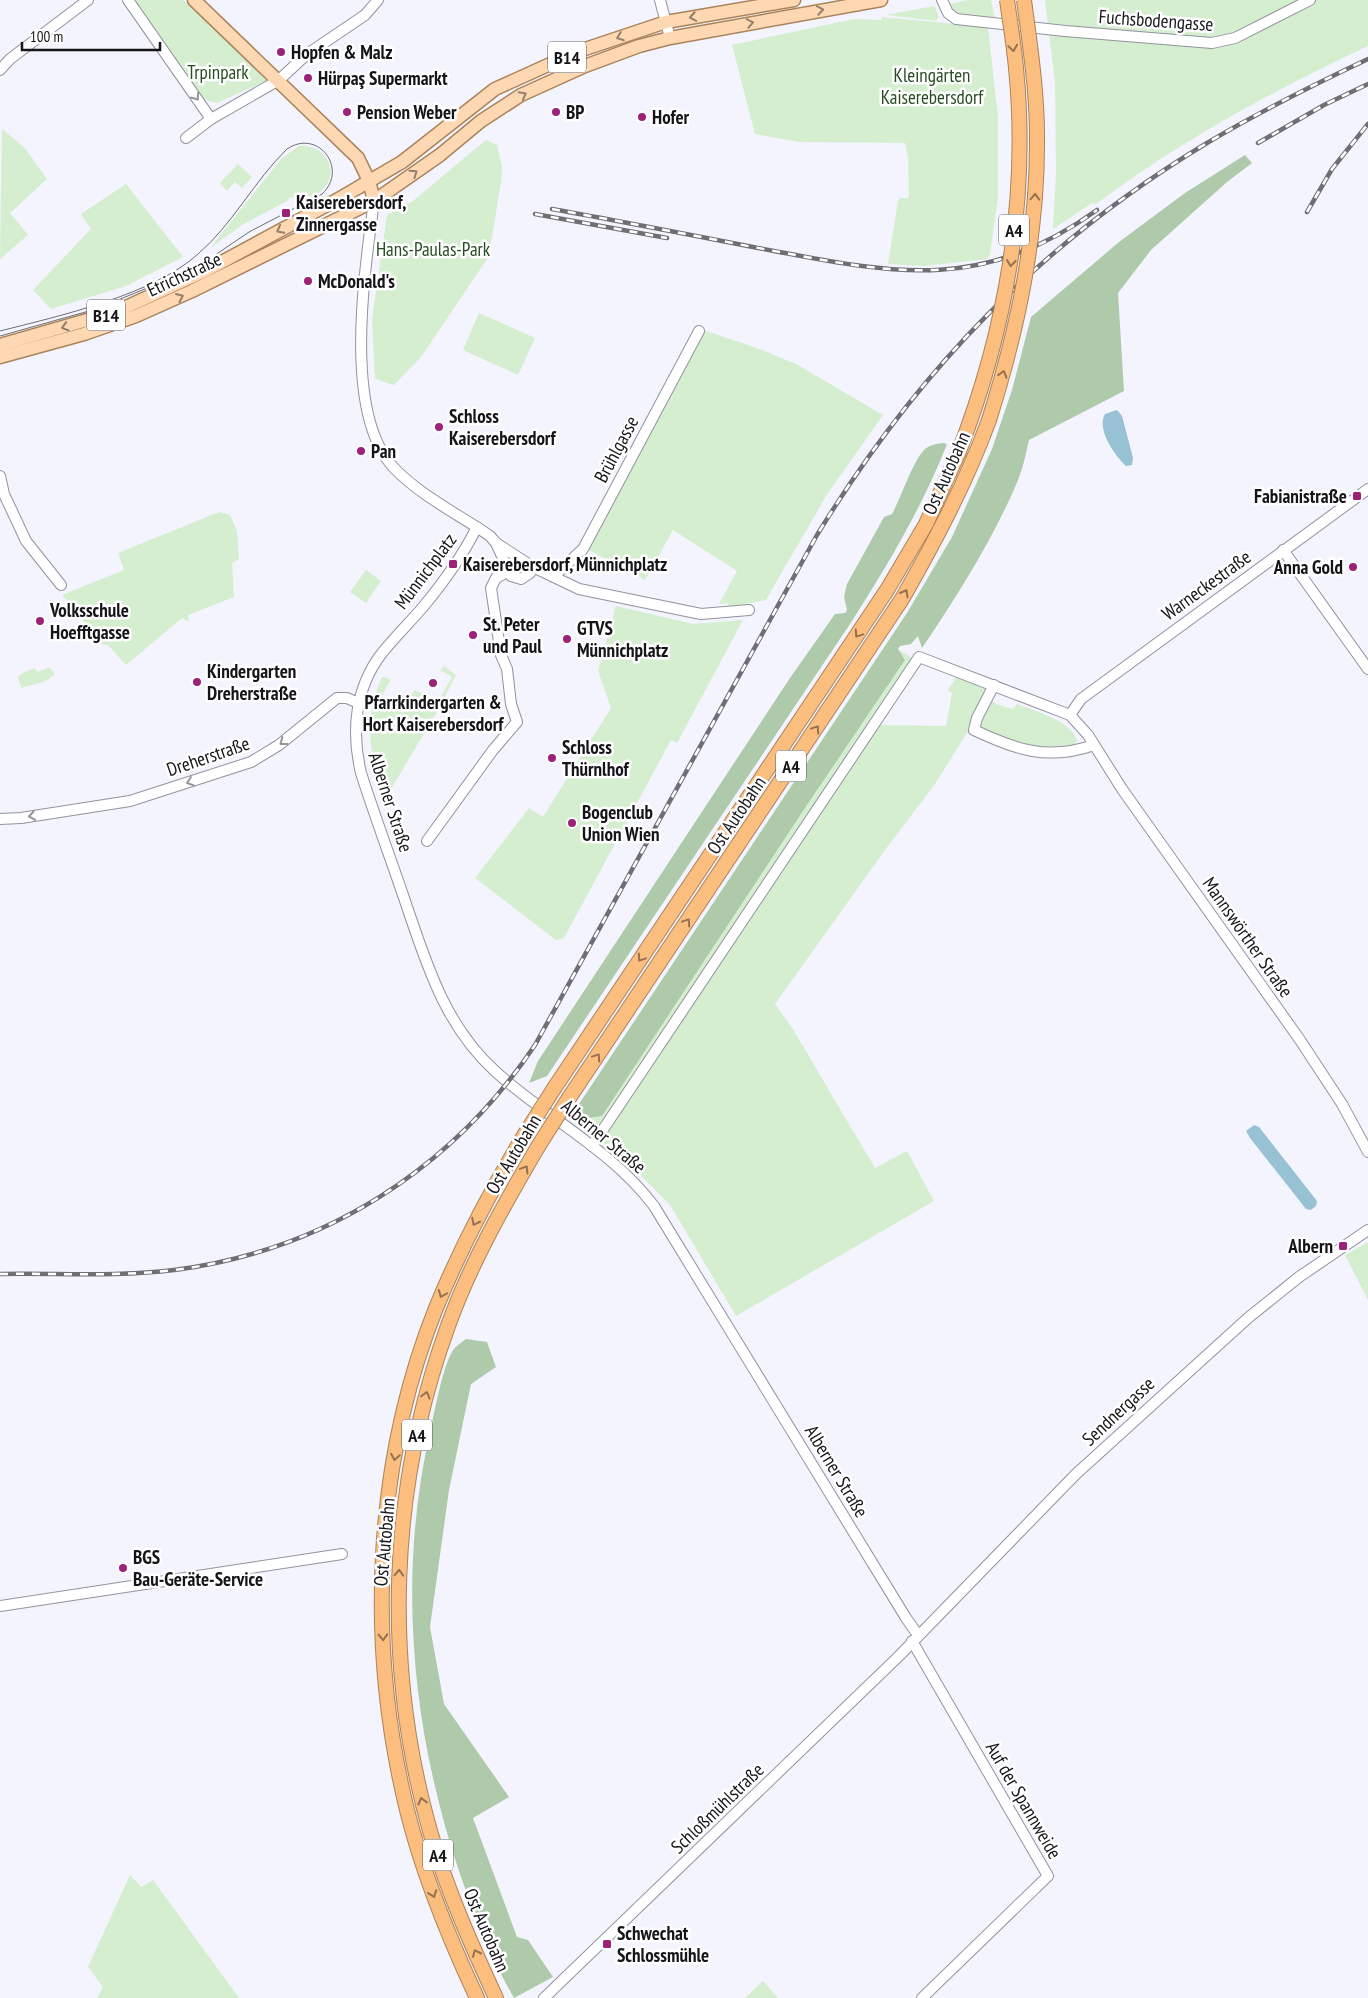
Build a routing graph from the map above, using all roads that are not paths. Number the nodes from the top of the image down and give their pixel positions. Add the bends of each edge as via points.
1 (88, 0) edge
2 (128, 0) edge
3 (194, 0) edge
4 (378, 0) edge
5 (660, 0) edge
6 (794, 0) edge
7 (881, 0) edge
8 (942, 0) edge
9 (1007, 0) edge
10 (1024, 0) edge
11 (1310, 0) edge
12 (666, 22) junction
13 (670, 38) junction
14 (0, 70) edge
15 (279, 80) junction
16 (211, 119) junction
17 (186, 138) dead end
18 (369, 181) junction
19 (374, 201) junction
20 (698, 332) dead end
21 (0, 345) edge
22 (0, 357) edge
23 (0, 476) edge
24 (1368, 489) edge
25 (477, 527) junction
26 (496, 543) junction
27 (1283, 550) junction
28 (533, 567) junction
29 (507, 572) junction
30 (554, 576) junction
31 (61, 586) dead end
32 (749, 610) dead end
33 (1368, 669) edge
34 (994, 685) junction
35 (358, 703) junction
36 (1070, 715) junction
37 (1094, 745) junction
38 (0, 819) edge
39 (427, 841) dead end
40 (592, 1146) junction
41 (1368, 1152) edge
42 (1368, 1230) edge
43 (342, 1554) dead end
44 (0, 1606) edge
45 (915, 1638) junction
46 (476, 1997) edge
47 (496, 1998) edge
48 (544, 1998) edge
49 (922, 1998) edge

1 - 14 street
2 -> 16 street
3 - 15 main road
4 - 15 street via 365,16 306,55
5 - 12 street
6 -> 12 main road, B14
13 -> 7 main road, B14
8 - 11 street, Fuchsbodengasse via 948,13 956,19 1212,43 1235,38
9 -> 46 highway, Ost Autobahn / A4, bridge via 1016,68 1017,206 1009,274 994,345 958,454 926,524 887,590 555,1087 489,1194 461,1250 430,1326 410,1393 389,1495 382,1595 384,1670 396,1761 407,1812 430,1887
47 -> 10 highway, Ost Autobahn / A4, bridge via 452,1895 421,1796 404,1705 398,1604 400,1550 404,1506 420,1421 448,1325 476,1258 539,1145 902,599 941,531 974,460 1011,350 1026,277 1034,209 1037,136 1033,67
12 - 13 street
12 -> 18 main road, B14 via 580,51 495,89 402,162
19 -> 13 main road, B14 via 521,95 585,66
15 - 16 street
15 - 18 main road via 358,158
16 - 17 street
18 - 19 main road
18 -> 21 main road, Etrichstraße / B14 via 172,288 115,312
22 -> 19 main road, Etrichstraße / B14 via 136,316
19 - 25 street via 360,355 375,439 387,460 408,481
20 - 30 street, Brühlgasse via 583,548
23 - 31 street via 4,494 26,541
24 - 27 street, Warneckestraße
25 - 26 street
25 - 35 street, Münnichplatz via 434,593 376,662
26 - 28 street
26 - 29 street
27 - 33 street
27 - 36 street, Warneckestraße via 1082,699
28 - 29 street via 521,579
28 - 30 street
29 - 39 street via 496,578 491,588 501,655 507,669 511,704 517,722
30 - 32 street via 579,589 678,611 701,614
34 - 36 street, Mannswörther Straße
34 - 37 street via 974,730 1027,752 1080,750
34 - 40 street, Mannswörther Straße via 919,657
35 -> 38 street, Dreherstraße via 337,698 258,759 144,797
35 - 40 street, Alberner Straße via 355,744 361,773 444,1005 466,1039 495,1072
36 - 37 street, Mannswörther Straße
37 - 41 street, Mannswörther Straße via 1300,1040 1342,1104
40 - 45 street, Alberner Straße via 630,1178 662,1218 906,1618
42 - 45 street, Sendnergasse via 1299,1277 1222,1340 1076,1474
43 - 44 street
45 - 48 street, Schloßmühlstraße
45 - 49 street, Auf der Spannweide via 1048,1876

